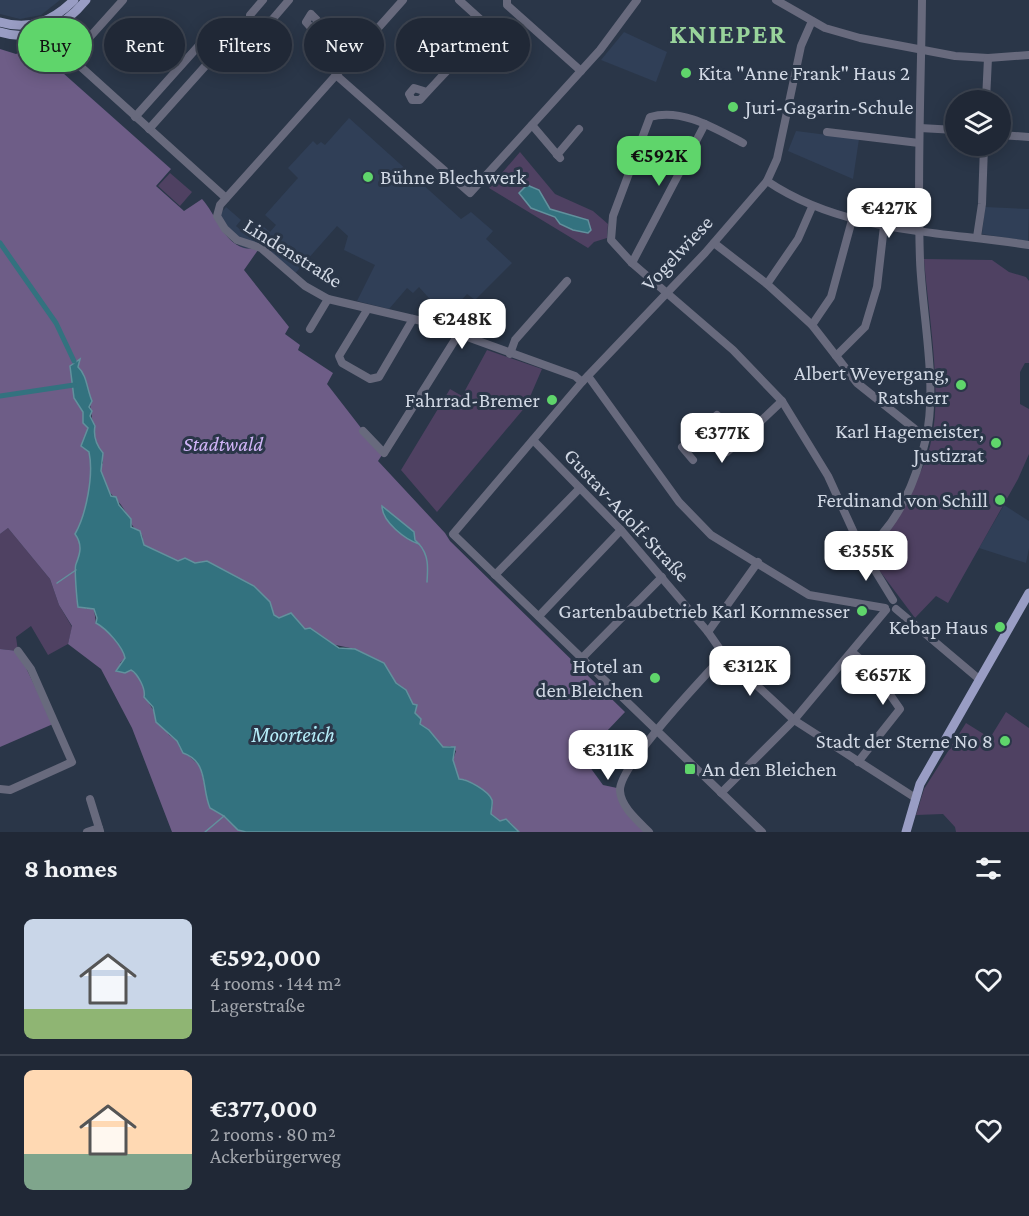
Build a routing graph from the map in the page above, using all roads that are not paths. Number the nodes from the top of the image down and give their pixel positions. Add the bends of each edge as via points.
1 (74, 0) edge
2 (87, 0) edge
3 (123, 0) edge
4 (263, 0) edge
5 (289, 0) edge
6 (403, 0) edge
7 (459, 0) edge
8 (507, 0) edge
9 (637, 0) edge
10 (776, 0) edge
11 (922, 0) edge
12 (61, 12) junction
13 (384, 21) edge
14 (812, 21) junction
15 (0, 22) edge
16 (0, 31) edge
17 (922, 51) junction
18 (1029, 55) edge
19 (988, 58) junction
20 (581, 71) junction
21 (339, 72) edge
22 (336, 75) junction
23 (986, 90) edge
24 (427, 92) dead end
25 (135, 117) junction
26 (705, 124) junction
27 (532, 125) junction
28 (920, 128) junction
29 (149, 129) junction
30 (579, 129) dead end
31 (945, 129) edge
32 (826, 132) dead end
33 (1011, 136) edge
34 (1029, 137) edge
35 (743, 143) dead end
36 (919, 143) junction
37 (984, 156) edge
38 (767, 181) junction
39 (226, 198) junction
40 (812, 207) junction
41 (852, 220) junction
42 (884, 226) junction
43 (919, 230) junction
44 (977, 237) junction
45 (714, 243) junction
46 (1029, 245) edge
47 (632, 263) junction
48 (567, 281) dead end
49 (767, 284) junction
50 (666, 292) junction
51 (328, 299) junction
52 (367, 310) junction
53 (413, 319) junction
54 (812, 325) junction
55 (310, 330) dead end
56 (458, 335) junction
57 (510, 354) junction
58 (836, 356) junction
59 (585, 379) junction
60 (782, 401) junction
61 (363, 430) dead end
62 (700, 432) junction
63 (744, 437) junction
64 (926, 438) junction
65 (533, 440) junction
66 (693, 460) dead end
67 (580, 488) junction
68 (621, 530) junction
69 (863, 551) junction
70 (758, 562) junction
71 (495, 575) junction
72 (662, 577) junction
73 (1029, 593) edge
74 (893, 600) junction
75 (886, 609) junction
76 (896, 609) junction
77 (539, 616) junction
78 (708, 632) junction
79 (18, 651) dead end
80 (852, 651) junction
81 (723, 655) junction
82 (582, 658) junction
83 (979, 679) junction
84 (794, 720) junction
85 (658, 731) junction
86 (858, 762) junction
87 (0, 789) edge
88 (721, 793) junction
89 (914, 797) junction
90 (90, 799) dead end
91 (100, 830) edge
92 (87, 832) edge
93 (649, 832) edge
94 (762, 832) edge
95 (906, 832) edge

1 - 12 main road
2 - 16 main road via 71,17 47,31 26,36
3 - 25 street via 71,58
4 - 5 street via 250,15 258,29 265,28
6 - 13 street
7 - 24 street via 480,19 480,30
8 - 20 street via 507,5
9 - 20 street
10 - 14 street
11 - 17 street
12 - 15 main road via 30,26
12 - 16 main road via 56,21 40,28
14 - 17 street via 833,32
14 - 38 street, Vogelwiese via 801,46 777,159
17 - 19 street
17 - 28 street
18 - 19 street
19 - 23 street
20 - 27 street
21 - 22 street
22 - 27 street via 467,193 473,192
22 - 39 street
25 - 29 street
25 - 29 street via 211,32 225,44
26 - 35 street
26 - 47 street
26 - 47 street via 665,113 650,117 645,126 610,230 613,244
27 - 30 street via 558,157
28 - 31 street
28 - 36 street
29 - 39 street
32 - 36 street
33 - 34 street
36 - 43 street
37 - 44 street
38 - 40 street
38 - 45 street, Vogelwiese
39 - 51 street, Lindenstraße via 217,216 225,230 237,240 261,248 305,286
40 - 41 street
40 - 49 street via 798,239
41 - 42 street
41 - 54 street via 831,297
42 - 43 street
42 - 58 street via 877,287 865,327
43 - 44 street
43 - 64 street via 929,379
44 - 46 street
45 - 49 street
45 - 50 street, Vogelwiese
47 - 50 street
48 - 57 street via 515,340
49 - 54 street
50 - 59 street, Vogelwiese
50 - 60 street via 733,350
51 - 52 street, Lindenstraße
51 - 55 street
52 - 53 street, Lindenstraße
52 - 53 street via 339,356 342,363 370,380 379,377
53 - 56 street, Lindenstraße
54 - 58 street
56 - 57 street, Lindenstraße
56 - 61 street via 384,453
57 - 59 street, Lindenstraße
58 - 64 street via 857,383
59 - 65 street, Vogelwiese
59 - 70 street, Lindenstraße via 698,523 717,539
60 - 63 street
60 - 69 street via 828,476
62 - 63 street via 727,452
62 - 63 street via 717,415
62 - 66 street via 682,447
64 - 69 street via 913,481 898,512
65 - 67 street, Gustav-Adolf-Straße
65 - 71 street, Vogelwiese via 453,534
67 - 68 street, Gustav-Adolf-Straße
67 - 71 street
68 - 72 street, Gustav-Adolf-Straße
68 - 77 street
69 - 74 street
70 - 75 street, Lindenstraße via 809,595
70 - 78 street
71 - 77 street
72 - 78 street, Gustav-Adolf-Straße
72 - 82 street
73 - 83 main road
74 - 75 street via 887,601
74 - 76 street
75 - 76 street
75 - 80 street
76 - 83 street
77 - 82 street
78 - 81 street, Gustav-Adolf-Straße
79 - 87 street via 31,669 72,762 9,790
80 - 84 street
80 - 86 street via 873,670 900,709
81 - 84 street, Gustav-Adolf-Straße
81 - 85 street
82 - 85 street
83 - 89 main road
84 - 86 street, Gustav-Adolf-Straße
84 - 88 street
85 - 88 street
85 - 93 street via 639,752 620,786 622,801
86 - 89 street, Gustav-Adolf-Straße
88 - 94 street
89 - 95 main road
90 - 91 street
91 - 92 street

